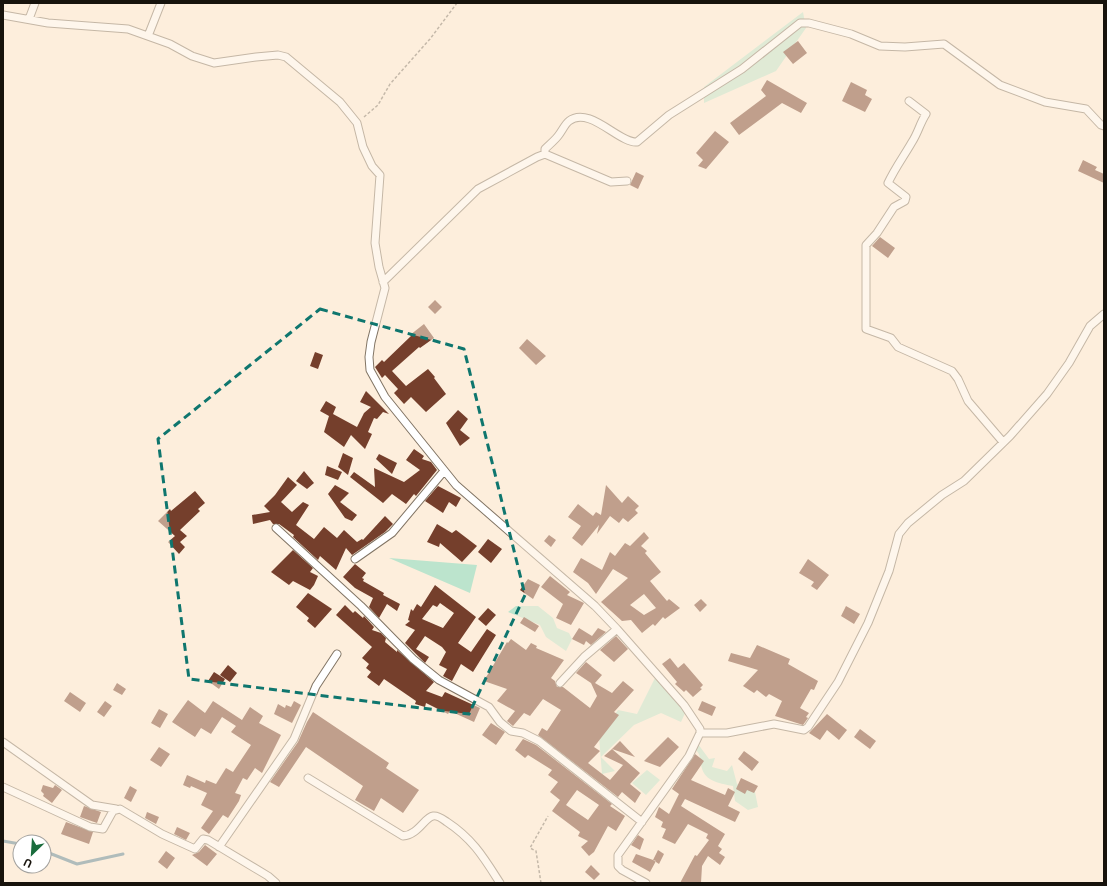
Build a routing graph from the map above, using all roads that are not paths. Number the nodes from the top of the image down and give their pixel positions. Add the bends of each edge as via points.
1 (35, 3) edge
2 (161, 3) edge
3 (3, 15) edge
4 (29, 19) junction
5 (148, 36) junction
6 (909, 100) dead end
7 (1104, 126) edge
8 (545, 154) junction
9 (627, 181) dead end
10 (383, 280) junction
11 (1104, 314) edge
12 (1003, 442) junction
13 (444, 471) junction
14 (276, 528) dead end
15 (355, 559) dead end
16 (617, 629) junction
17 (337, 654) dead end
18 (560, 683) dead end
19 (700, 733) junction
20 (3, 742) edge
21 (308, 778) dead end
22 (3, 788) edge
23 (116, 809) junction
24 (642, 822) junction
25 (219, 847) junction
26 (276, 883) edge
27 (500, 883) edge
28 (646, 883) edge

1 - 4 street
2 - 5 street
3 - 4 street
4 - 5 street via 119,27
5 - 10 street via 214,63 278,55 286,57 340,102 357,123 363,147 372,166 380,174 374,243
6 - 12 street via 926,114 888,183 906,197 905,201 894,207 866,245 866,329 891,338 898,347 952,371 968,401
7 - 8 street via 1101,126 1086,109 1044,102 1000,85 944,44 905,48 880,46 851,34 800,23 742,69 668,115 637,142 629,141 588,119 577,118 570,120 545,150
8 - 9 street via 611,182
8 - 10 street via 478,189
10 - 13 street via 384,296 371,342 370,370 385,397
11 - 12 street via 1090,326 1069,363 1046,394
12 - 19 street via 964,481 936,499 908,523 900,534 868,623 838,682 808,727 797,730 774,724 727,733
13 - 15 street via 392,533
13 - 16 street via 456,485 595,606
14 - 24 street via 439,680 489,707 500,722 511,731 523,733 539,741
16 - 18 street via 584,657
16 - 19 street via 684,705 694,718
17 - 25 street via 316,686 294,739
19 - 24 street via 689,756
20 - 23 street via 92,806
21 - 27 street via 403,836 413,833 431,817 438,816 462,832 478,848
22 - 23 street via 90,827 103,829
23 - 25 street via 193,849 203,839
24 - 28 street via 618,855 618,866
25 - 26 street

